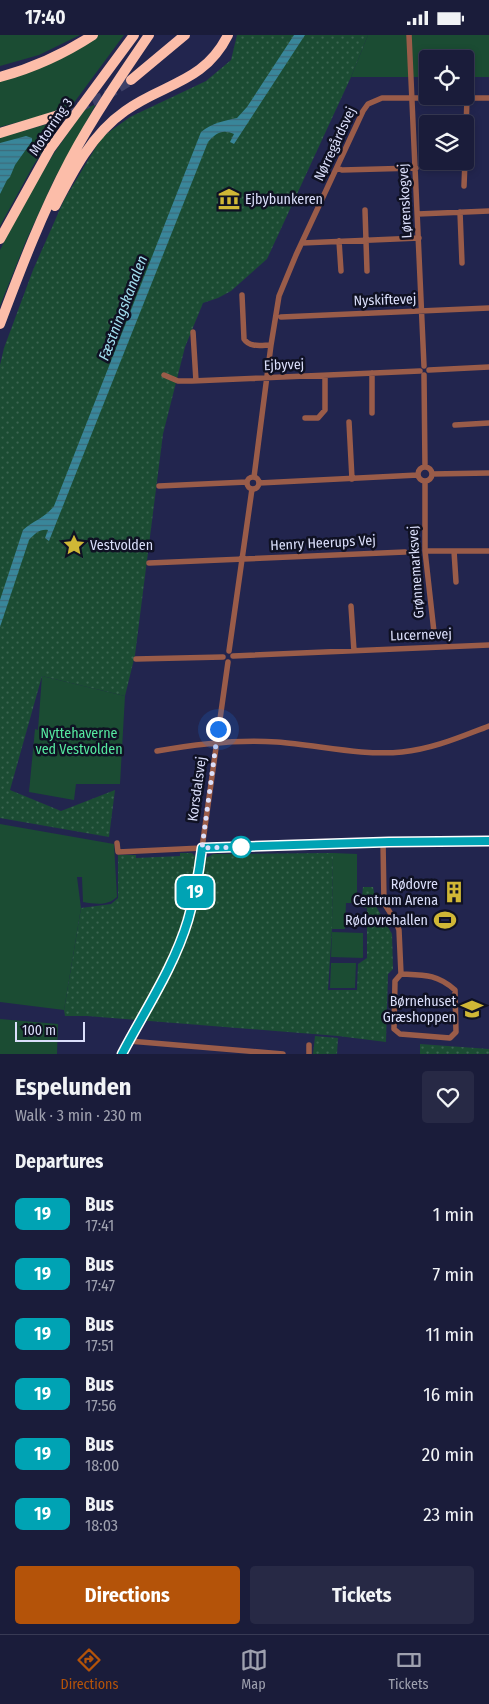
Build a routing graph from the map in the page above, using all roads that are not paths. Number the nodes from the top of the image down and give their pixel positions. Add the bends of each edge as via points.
1 (134, 35) edge
2 (149, 35) edge
3 (185, 35) edge
4 (228, 35) edge
5 (234, 35) edge
6 (409, 35) edge
7 (90, 37) edge
8 (0, 70) edge
9 (0, 77) edge
10 (189, 78) junction
11 (131, 81) tunnel mouth
12 (489, 98) edge
13 (412, 99) junction
14 (419, 99) edge
15 (474, 99) edge
16 (65, 113) tunnel mouth
17 (0, 133) edge
18 (337, 169) junction
19 (416, 169) junction
20 (465, 170) edge
21 (464, 186) dead end
22 (364, 210) dead end
23 (489, 211) edge
24 (460, 212) junction
25 (418, 214) junction
26 (419, 238) junction
27 (0, 239) edge
28 (366, 240) junction
29 (339, 241) junction
30 (302, 243) junction
31 (25, 256) junction
32 (462, 263) dead end
33 (341, 271) dead end
34 (367, 271) dead end
35 (242, 295) dead end
36 (489, 308) edge
37 (422, 311) junction
38 (281, 317) dead end
39 (0, 324) edge
40 (193, 332) dead end
41 (271, 345) junction
42 (489, 367) edge
43 (424, 370) junction
44 (372, 373) junction
45 (164, 375) dead end
46 (325, 376) junction
47 (267, 378) junction
48 (196, 381) junction
49 (372, 413) dead end
50 (305, 418) dead end
51 (349, 422) dead end
52 (489, 423) edge
53 (455, 425) dead end
54 (425, 467) junction
55 (432, 473) junction
56 (489, 473) edge
57 (418, 475) junction
58 (254, 477) junction
59 (352, 479) junction
60 (425, 481) junction
61 (247, 483) junction
62 (259, 483) junction
63 (159, 486) dead end
64 (252, 489) junction
65 (425, 551) junction
66 (454, 551) junction
67 (489, 551) edge
68 (405, 552) dead end
69 (242, 559) junction
70 (149, 563) dead end
71 (456, 582) dead end
72 (352, 606) dead end
73 (434, 632) dead end
74 (489, 645) edge
75 (354, 651) junction
76 (231, 654) junction
77 (223, 657) junction
78 (136, 659) dead end
79 (228, 662) junction
80 (489, 726) edge
81 (216, 743) junction
82 (157, 751) dead end
83 (489, 841) edge
84 (383, 842) junction
85 (117, 843) dead end
86 (202, 848) junction
87 (401, 974) junction
88 (129, 1041) junction
89 (309, 1045) dead end
90 (195, 1051) edge
91 (233, 1052) edge
92 (122, 1054) edge
93 (275, 1054) edge
94 (283, 1054) edge
95 (309, 1054) edge

1 - 27 highway, Motorring 3 via 50,149
2 - 31 highway via 104,101 70,160
3 - 11 highway
4 - 10 highway via 216,55
5 - 10 highway via 220,58 196,77
6 - 13 street, Lørenskogvej
7 - 8 highway via 40,58
7 - 9 highway via 45,61
10 - 31 highway via 126,110 107,125 90,145
12 - 15 street, Nørregårdsvej
13 - 14 street, Nørregårdsvej
13 - 18 street, Nørregårdsvej via 382,98 368,104
13 - 19 street, Lørenskogvej
16 - 17 highway
18 - 19 street
18 - 30 street, Nørregårdsvej
19 - 25 street, Lørenskogvej
20 - 21 street
22 - 28 street
23 - 24 street
24 - 25 street
24 - 32 street
25 - 26 street, Lørenskogvej
26 - 28 street
26 - 37 street, Lørenskogvej
28 - 29 street
28 - 34 street
29 - 30 street
29 - 33 street
30 - 41 street, Nørregårdsvej via 279,296
31 - 39 highway
35 - 41 street via 244,339 252,345
36 - 37 street, Nyskiftevej
37 - 38 street, Nyskiftevej
37 - 43 street, Lørenskogvej
40 - 48 street
41 - 47 street, Nørregårdsvej
42 - 43 street, Ejbyvej
43 - 44 street, Ejbyvej
43 - 54 street
44 - 46 street, Ejbyvej
44 - 49 street
45 - 48 street, Ejbyvej via 178,381
46 - 47 street, Ejbyvej
46 - 50 street via 326,410 318,418
47 - 48 street, Ejbyvej
47 - 58 street
51 - 59 street
52 - 53 street
54 - 55 street
54 - 57 street
55 - 56 street
55 - 60 street
57 - 59 street
57 - 60 street
58 - 61 street
58 - 62 street
59 - 62 street
60 - 65 street, Grønnemarksvej
61 - 63 street
61 - 64 street
62 - 64 street
64 - 69 street
65 - 66 street
65 - 73 street, Grønnemarksvej
66 - 67 street
66 - 71 street
68 - 69 street, Henry Heerups Vej
69 - 70 street, Henry Heerups Vej
69 - 76 street
72 - 75 street
74 - 75 street, Lucernevej
75 - 76 street, Lucernevej
76 - 77 street via 224,653
76 - 79 street
77 - 78 street
77 - 79 street
79 - 81 street, Korsdalsvej
80 - 81 street via 432,747 402,752 358,751 277,742
81 - 82 street
81 - 86 street, Korsdalsvej
83 - 84 street
84 - 86 street
84 - 87 street via 384,903 399,930
85 - 86 street via 118,852
86 - 88 street, Korsdalsvej via 193,903 182,939
87 - 87 street via 395,981 394,1029 400,1034 450,1038 456,1032 455,990 428,975
88 - 90 street
88 - 92 street, Korsdalsvej
89 - 95 street
90 - 91 street
91 - 93 street
93 - 94 street

